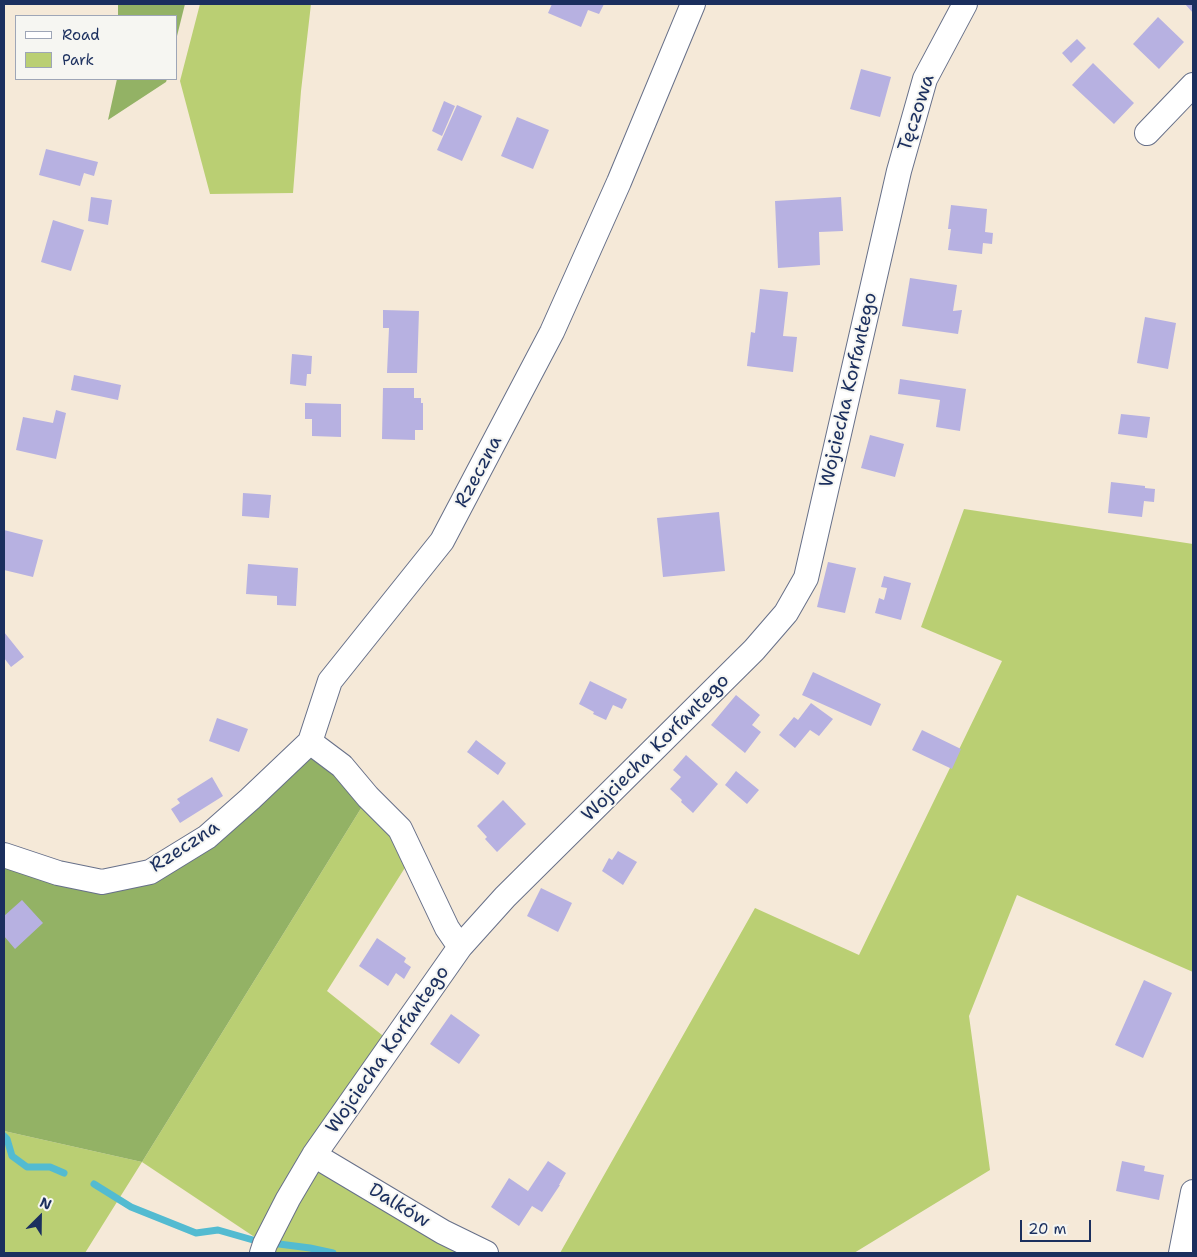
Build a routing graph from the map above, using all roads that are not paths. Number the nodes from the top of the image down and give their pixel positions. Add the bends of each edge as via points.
1 (693, 4) edge
2 (965, 4) edge
3 (1193, 85) edge
4 (1147, 133) dead end
5 (899, 171) joint
6 (310, 742) junction
7 (4, 855) edge
8 (460, 947) junction
9 (314, 1155) junction
10 (1193, 1192) edge
11 (262, 1253) edge
12 (486, 1253) edge
13 (1181, 1253) edge

1 - 6 street, Rzeczna via 552,332 442,541 330,681
2 - 5 street, Tęczowa via 925,79
3 - 4 street
5 - 8 street, Wojciecha Korfantego via 806,578 786,613 754,650 505,897
6 - 7 street, Rzeczna via 207,836 150,872 102,882 58,873
6 - 8 street via 342,766 400,829 447,928
8 - 9 street, Wojciecha Korfantego
9 - 11 street, Wojciecha Korfantego
9 - 12 street, Dalków via 443,1232
10 - 13 street

